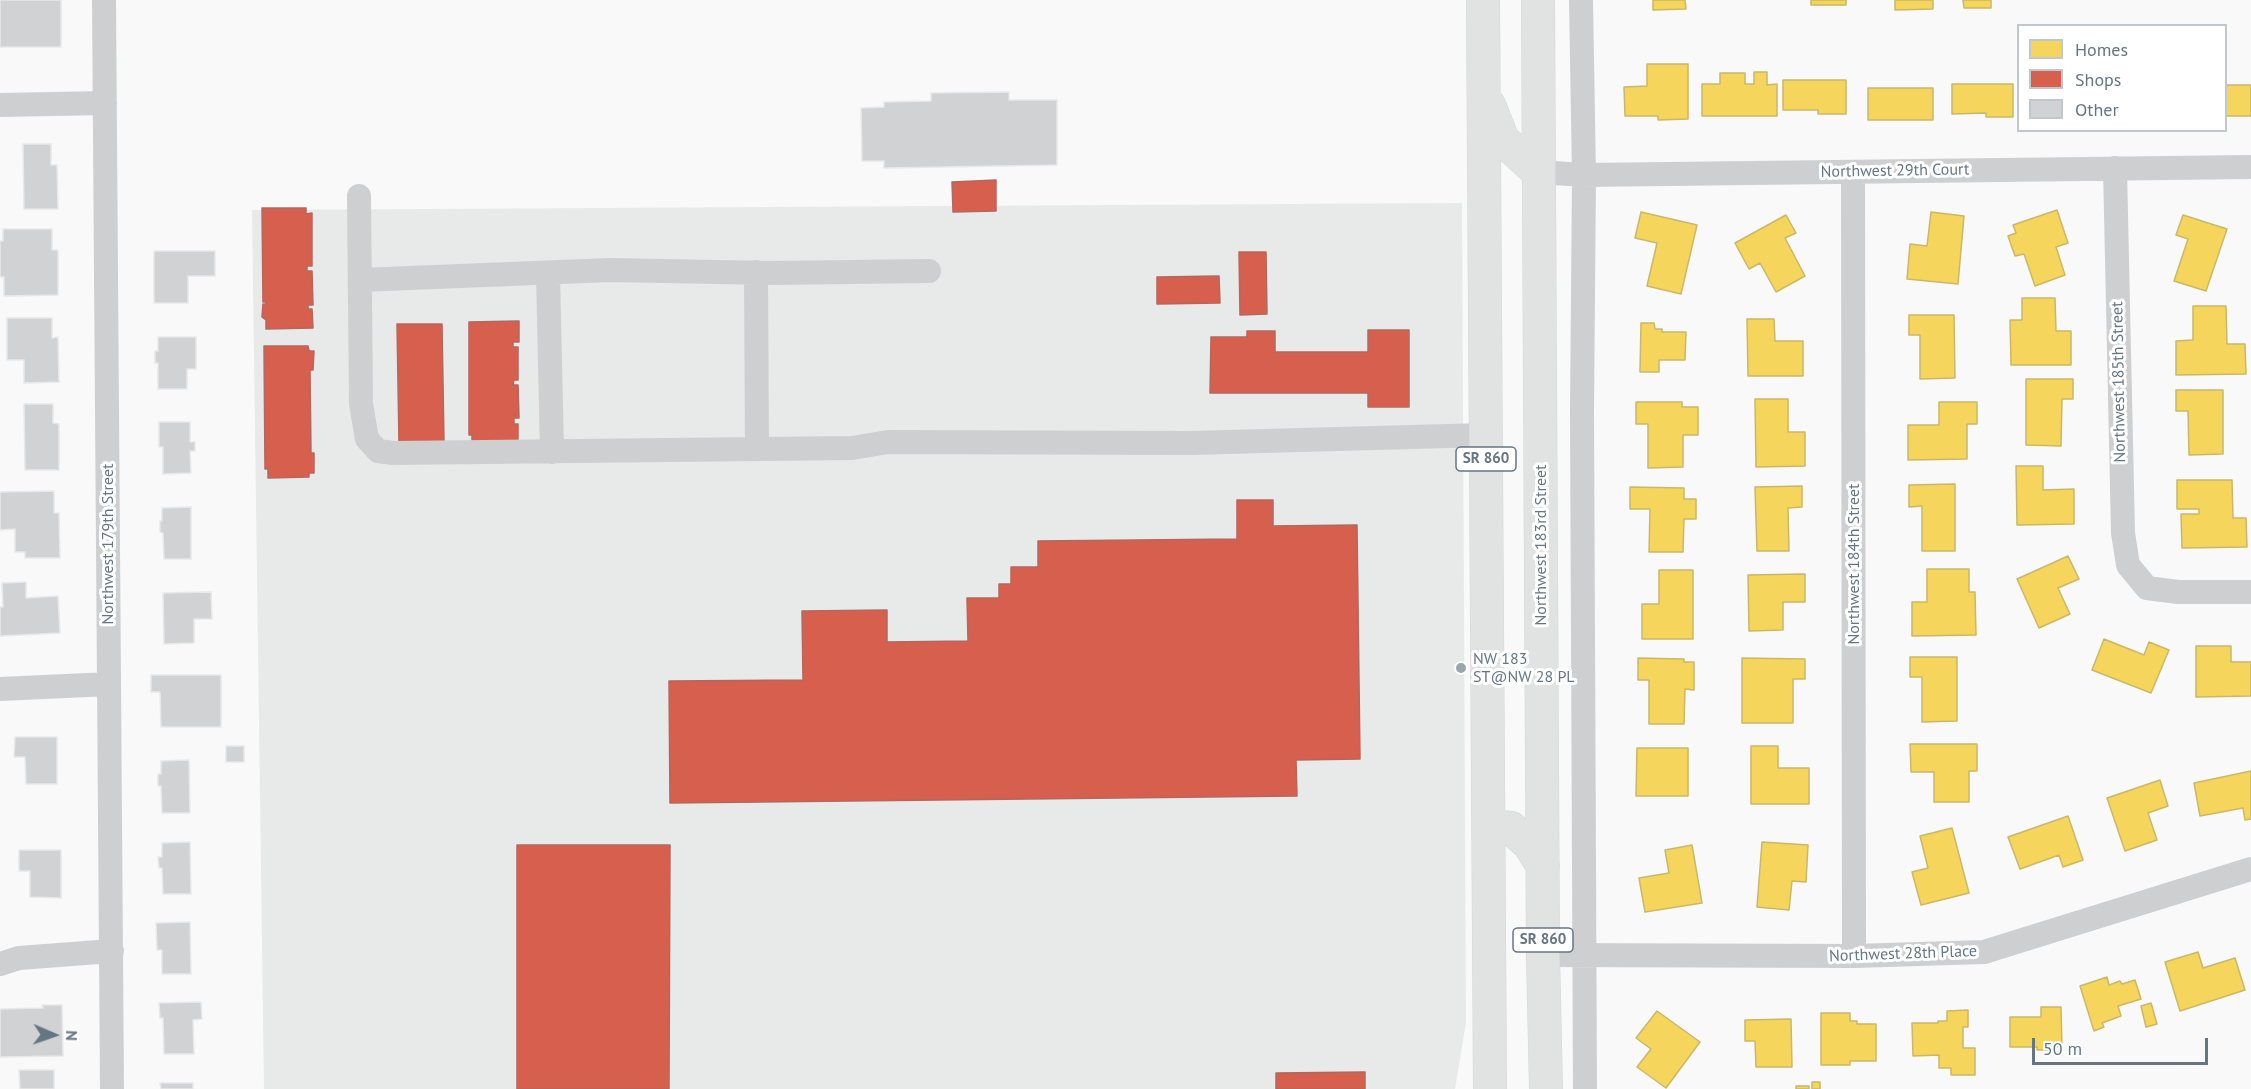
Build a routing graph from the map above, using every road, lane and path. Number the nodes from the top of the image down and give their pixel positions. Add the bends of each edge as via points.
1 (104, 0) edge
2 (1483, 0) edge
3 (1538, 0) edge
4 (1581, 0) edge
5 (1484, 93) junction
6 (105, 104) junction
7 (0, 105) edge
8 (2251, 167) edge
9 (2115, 168) junction
10 (1853, 171) junction
11 (1538, 172) junction
12 (1584, 175) junction
13 (359, 196) dead end
14 (929, 271) dead end
15 (756, 272) junction
16 (548, 273) junction
17 (360, 280) junction
18 (1486, 435) junction
19 (757, 450) junction
20 (552, 452) junction
21 (2251, 592) edge
22 (109, 684) junction
23 (0, 689) edge
24 (1490, 826) junction
25 (1543, 866) junction
26 (2251, 869) edge
27 (112, 951) junction
28 (1543, 955) junction
29 (1586, 955) junction
30 (1854, 956) junction
31 (0, 964) edge
32 (112, 1089) edge
33 (1490, 1089) edge
34 (1546, 1089) edge
35 (1585, 1089) edge

1 - 6 street, Northwest 179th Street
2 - 5 main road, SR 860
3 - 11 main road, Northwest 183rd Street / SR 860
4 - 12 street
5 - 11 main road via 1503,140
5 - 18 main road, SR 860
6 - 7 street
6 - 22 street, Northwest 179th Street
8 - 9 street, Northwest 29th Court
9 - 10 street, Northwest 29th Court
9 - 21 street, Northwest 185th Street via 2122,533 2128,565 2147,588
10 - 12 street, Northwest 29th Court
10 - 30 street, Northwest 184th Street
11 - 12 street, Northwest 29th Court
11 - 25 main road, Northwest 183rd Street / SR 860
12 - 29 street
13 - 17 street
14 - 15 street
15 - 16 street
15 - 19 street
16 - 17 street
16 - 20 street
17 - 20 street via 361,404 367,439 378,451
18 - 19 street via 1190,443 888,442 852,448
18 - 24 main road, SR 860
19 - 20 street
22 - 23 street
22 - 27 street, Northwest 179th Street
24 - 25 main road via 1511,828 1529,844
24 - 33 main road, SR 860
25 - 28 main road, Northwest 183rd Street / SR 860
26 - 30 street, Northwest 28th Place via 1984,952
27 - 31 street via 19,958
27 - 32 street, Northwest 179th Street
28 - 29 street, Northwest 28th Place
28 - 34 main road, Northwest 183rd Street / SR 860
29 - 30 street, Northwest 28th Place
29 - 35 street

